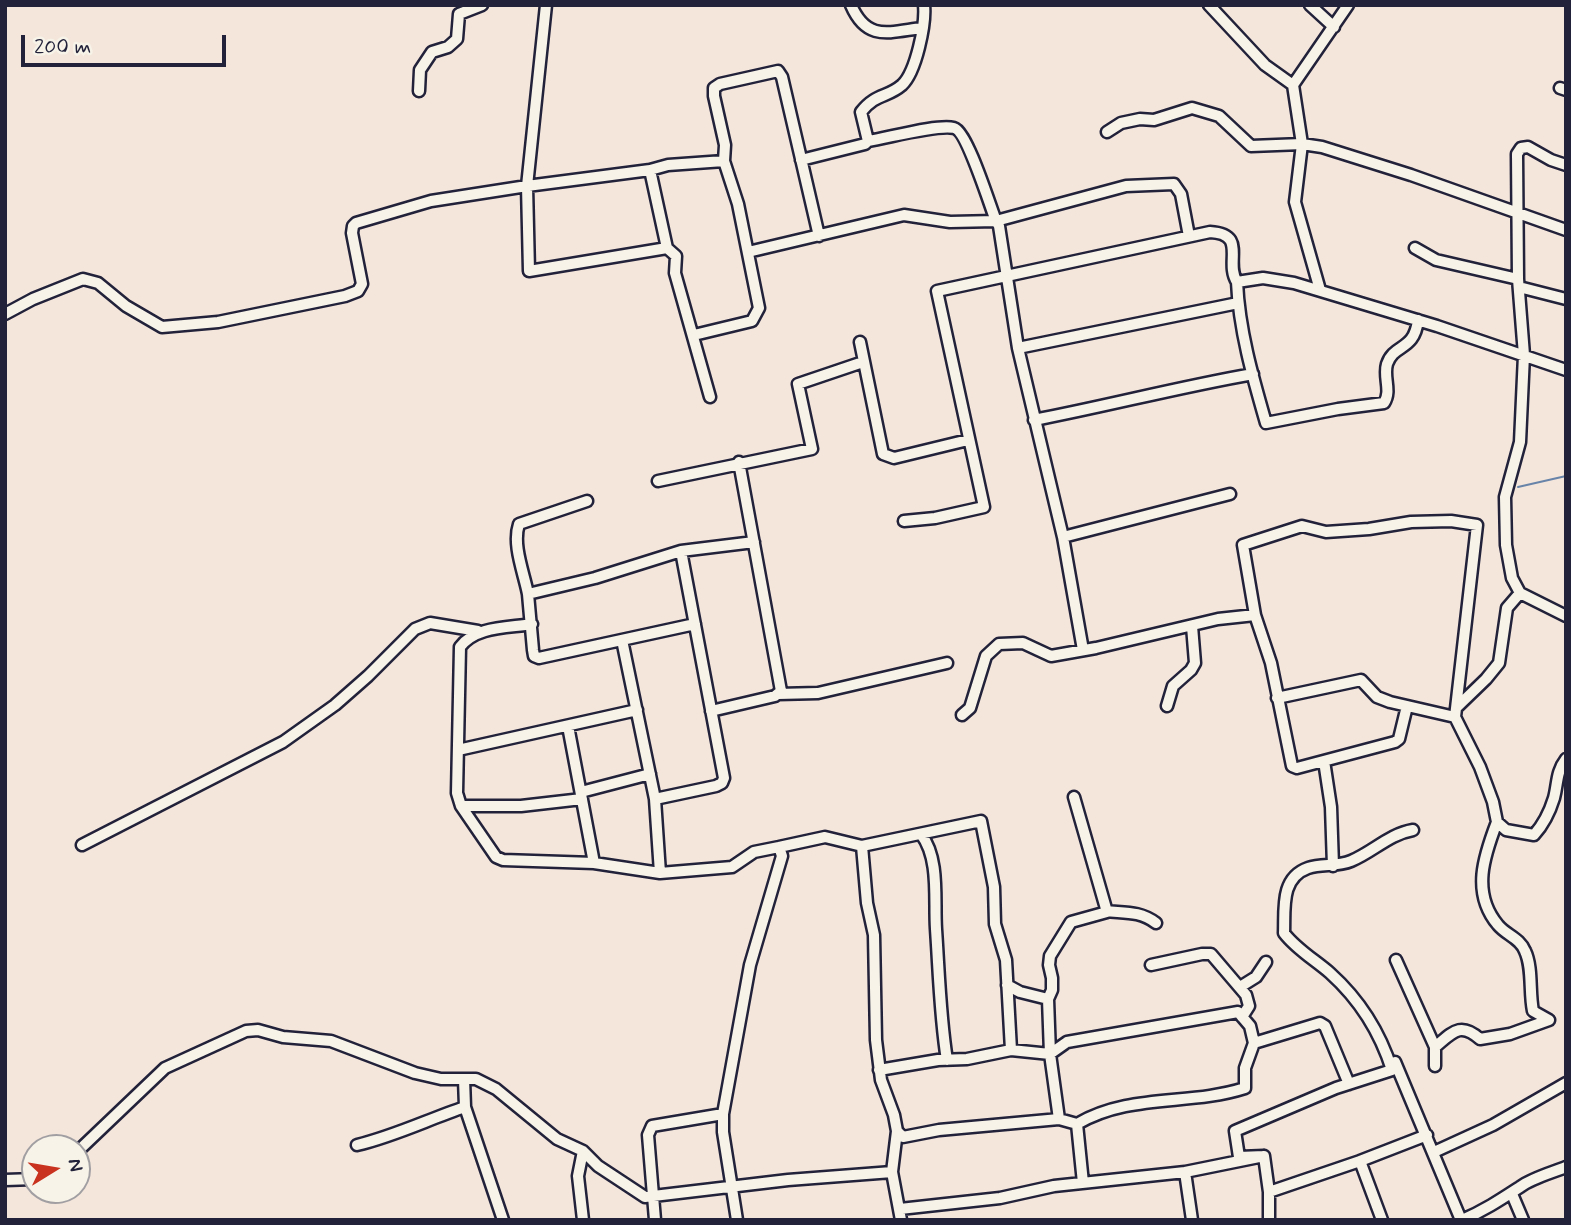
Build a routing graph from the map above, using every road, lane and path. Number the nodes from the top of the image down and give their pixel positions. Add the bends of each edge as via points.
1 (482, 5) edge
2 (546, 5) edge
3 (851, 5) edge
4 (924, 5) edge
5 (1209, 5) edge
6 (1310, 5) edge
7 (1348, 5) edge
8 (1334, 27) junction
9 (922, 28) junction
10 (1293, 85) junction
11 (419, 91) dead end
12 (1107, 132) dead end
13 (868, 141) junction
14 (1302, 144) junction
15 (801, 160) junction
16 (724, 161) junction
17 (1566, 164) edge
18 (650, 170) junction
19 (527, 186) junction
20 (1517, 212) junction
21 (996, 221) junction
22 (1566, 230) edge
23 (818, 236) junction
24 (1189, 236) junction
25 (667, 248) junction
26 (1415, 248) dead end
27 (748, 252) junction
28 (1005, 275) junction
29 (1237, 282) junction
30 (1518, 283) junction
31 (1320, 290) junction
32 (1566, 299) edge
33 (1238, 303) junction
34 (5, 314) edge
35 (1418, 320) junction
36 (694, 335) junction
37 (860, 342) dead end
38 (1018, 348) junction
39 (1524, 355) junction
40 (863, 362) junction
41 (1566, 370) edge
42 (1253, 374) junction
43 (710, 397) dead end
44 (1034, 420) junction
45 (968, 440) junction
46 (739, 462) junction
47 (658, 481) dead end
48 (1230, 494) dead end
49 (587, 501) dead end
50 (904, 521) dead end
51 (1063, 537) junction
52 (754, 542) junction
53 (681, 551) junction
54 (1520, 593) junction
55 (528, 594) junction
56 (1255, 615) junction
57 (1566, 616) edge
58 (532, 624) junction
59 (695, 624) junction
60 (1192, 626) junction
61 (479, 632) junction
62 (622, 640) junction
63 (1083, 650) junction
64 (947, 663) dead end
65 (779, 694) junction
66 (1277, 698) junction
67 (1167, 706) dead end
68 (1407, 706) junction
69 (637, 710) junction
70 (711, 711) junction
71 (1455, 713) junction
72 (962, 715) dead end
73 (568, 726) junction
74 (458, 750) junction
75 (1566, 759) edge
76 (1324, 761) junction
77 (650, 774) junction
78 (581, 796) junction
79 (1074, 797) dead end
80 (655, 799) junction
81 (461, 806) junction
82 (1497, 822) junction
83 (1413, 830) dead end
84 (920, 834) junction
85 (82, 845) dead end
86 (862, 846) junction
87 (779, 847) junction
88 (594, 863) junction
89 (1333, 866) junction
90 (660, 873) junction
91 (1106, 911) junction
92 (1156, 923) dead end
93 (1396, 960) dead end
94 (1266, 962) dead end
95 (1152, 965) dead end
96 (1007, 985) junction
97 (1240, 987) junction
98 (1048, 999) junction
99 (1242, 1017) junction
100 (1254, 1043) junction
101 (1435, 1047) junction
102 (1011, 1050) junction
103 (1391, 1051) dead end
104 (1050, 1054) junction
105 (947, 1060) junction
106 (1435, 1066) dead end
107 (879, 1070) junction
108 (464, 1079) junction
109 (1566, 1083) edge
110 (1349, 1084) junction
111 (466, 1107) junction
112 (723, 1114) junction
113 (1059, 1119) junction
114 (1077, 1124) junction
115 (897, 1131) junction
116 (1427, 1135) junction
117 (91, 1139) edge
118 (358, 1145) dead end
119 (583, 1151) junction
120 (1434, 1152) junction
121 (1264, 1156) junction
122 (1360, 1161) junction
123 (1566, 1167) edge
124 (891, 1172) junction
125 (1185, 1172) junction
126 (1083, 1183) junction
127 (732, 1188) junction
128 (1269, 1192) junction
129 (1512, 1194) junction
130 (653, 1197) junction
131 (901, 1215) edge
132 (503, 1220) edge
133 (583, 1220) edge
134 (655, 1220) edge
135 (737, 1220) edge
136 (1192, 1220) edge
137 (1269, 1220) edge
138 (1382, 1220) edge
139 (1462, 1220) edge
140 (1523, 1220) edge

1 - 11 street via 459,14 457,39 432,52 421,70
2 - 19 street
3 - 9 street via 869,30 883,33
4 - 9 street
5 - 10 street via 1265,65
6 - 8 street
7 - 8 street
8 - 10 street
9 - 13 street via 911,75 891,92 870,100 861,112
10 - 14 street
12 - 14 street via 1121,123 1154,120 1192,108 1219,116 1251,146
13 - 15 street
13 - 21 street via 955,128 967,145
14 - 20 street via 1322,146
14 - 31 street via 1295,202
15 - 16 street via 778,71 714,89
15 - 23 street
16 - 18 street
16 - 27 street
17 - 20 street via 1535,149 1521,148 1517,154
18 - 19 street
18 - 25 street
19 - 25 street via 529,271
19 - 34 street via 431,201 356,223 352,233 362,284 345,296 218,322 162,327 98,284 83,279
20 - 22 street
20 - 30 street
21 - 23 street via 950,222 904,215
21 - 24 street via 1126,186 1174,184 1181,194
21 - 28 street
23 - 27 street
24 - 28 street
24 - 29 street via 1228,235
25 - 36 street via 676,256 675,272
26 - 30 street via 1436,260 1472,266
27 - 36 street via 759,308 752,321
28 - 38 street
28 - 45 street via 937,291
29 - 31 street via 1272,279
29 - 33 street
30 - 32 street
30 - 39 street
31 - 35 street
33 - 38 street
33 - 42 street
35 - 39 street
35 - 42 street via 1413,339 1388,360 1388,397 1384,402 1266,424
36 - 43 street
37 - 40 street
38 - 44 street
39 - 41 street
39 - 54 street via 1520,442 1505,497 1506,545
40 - 45 street via 883,454 894,458
40 - 46 street via 799,384 812,449
42 - 44 street
44 - 51 street
45 - 50 street via 984,507
46 - 47 street
46 - 52 street
48 - 51 street
49 - 55 street via 519,524 516,533
51 - 63 street
52 - 53 street
52 - 65 street
53 - 55 street
53 - 59 street
54 - 57 street
54 - 71 street via 1507,608 1499,663
55 - 58 street
56 - 60 street
56 - 66 street
56 - 71 street via 1243,545 1301,526 1326,532 1411,522 1478,525
58 - 61 street
58 - 62 street via 534,656 539,658
59 - 62 street
59 - 70 street
60 - 63 street
60 - 67 street via 1195,663 1173,686
61 - 74 street via 467,637 460,647
61 - 85 street via 430,623 415,629 343,698 283,742
62 - 69 street
63 - 72 street via 1051,656 1023,643 999,644 986,656 970,708
64 - 65 street via 818,693
65 - 70 street
66 - 68 street via 1362,680 1377,697
66 - 76 street via 1292,766
68 - 71 street
68 - 76 street via 1399,739
69 - 73 street
69 - 77 street
70 - 80 street via 722,783
71 - 82 street via 1480,767
73 - 74 street
73 - 78 street
74 - 81 street
75 - 82 street via 1557,773 1542,827 1534,835 1506,830
76 - 89 street
77 - 78 street
77 - 80 street
78 - 81 street via 532,806
78 - 88 street
79 - 91 street
80 - 90 street
81 - 88 street via 484,843 503,860
82 - 101 street via 1483,858 1481,881 1496,923 1525,951 1533,1011 1549,1020 1480,1039 1463,1029
83 - 89 street via 1399,832
84 - 86 street
84 - 96 street via 981,821
84 - 105 street via 929,845 935,885 941,1024
86 - 87 street via 825,837
86 - 107 street via 874,935
87 - 90 street via 754,852 732,867
87 - 112 street via 782,856 750,965
88 - 90 street
89 - 110 street via 1308,867 1293,878 1286,890 1284,933 1361,1006 1384,1044 1392,1070
91 - 92 street via 1146,915
91 - 98 street via 1071,922 1061,937 1050,956 1052,990
93 - 101 street
94 - 97 street via 1256,977
95 - 97 street via 1211,954
96 - 98 street
96 - 102 street
97 - 99 street via 1248,1006
98 - 104 street
99 - 100 street
99 - 104 street via 1237,1012 1067,1042
100 - 110 street via 1321,1023
100 - 114 street via 1245,1068 1245,1088 1099,1112
101 - 106 street
102 - 104 street
102 - 105 street
103 - 116 street
104 - 113 street
105 - 107 street
107 - 115 street
108 - 111 street
108 - 117 street via 415,1073 331,1041 246,1031 165,1068
108 - 119 street via 476,1079 496,1089 557,1139
109 - 120 street
110 - 121 street via 1235,1130 1239,1157
111 - 118 street
111 - 132 street
112 - 127 street
112 - 130 street via 652,1126 648,1135
113 - 114 street
113 - 115 street via 903,1137
114 - 126 street
115 - 124 street
116 - 120 street
116 - 122 street
119 - 130 street via 634,1190
119 - 133 street via 578,1176
120 - 139 street
121 - 125 street
121 - 128 street
122 - 128 street
122 - 138 street
123 - 129 street via 1520,1186
124 - 127 street
124 - 131 street
125 - 126 street
125 - 136 street
126 - 131 street
127 - 130 street
127 - 135 street
128 - 137 street
129 - 139 street
129 - 140 street
130 - 134 street

